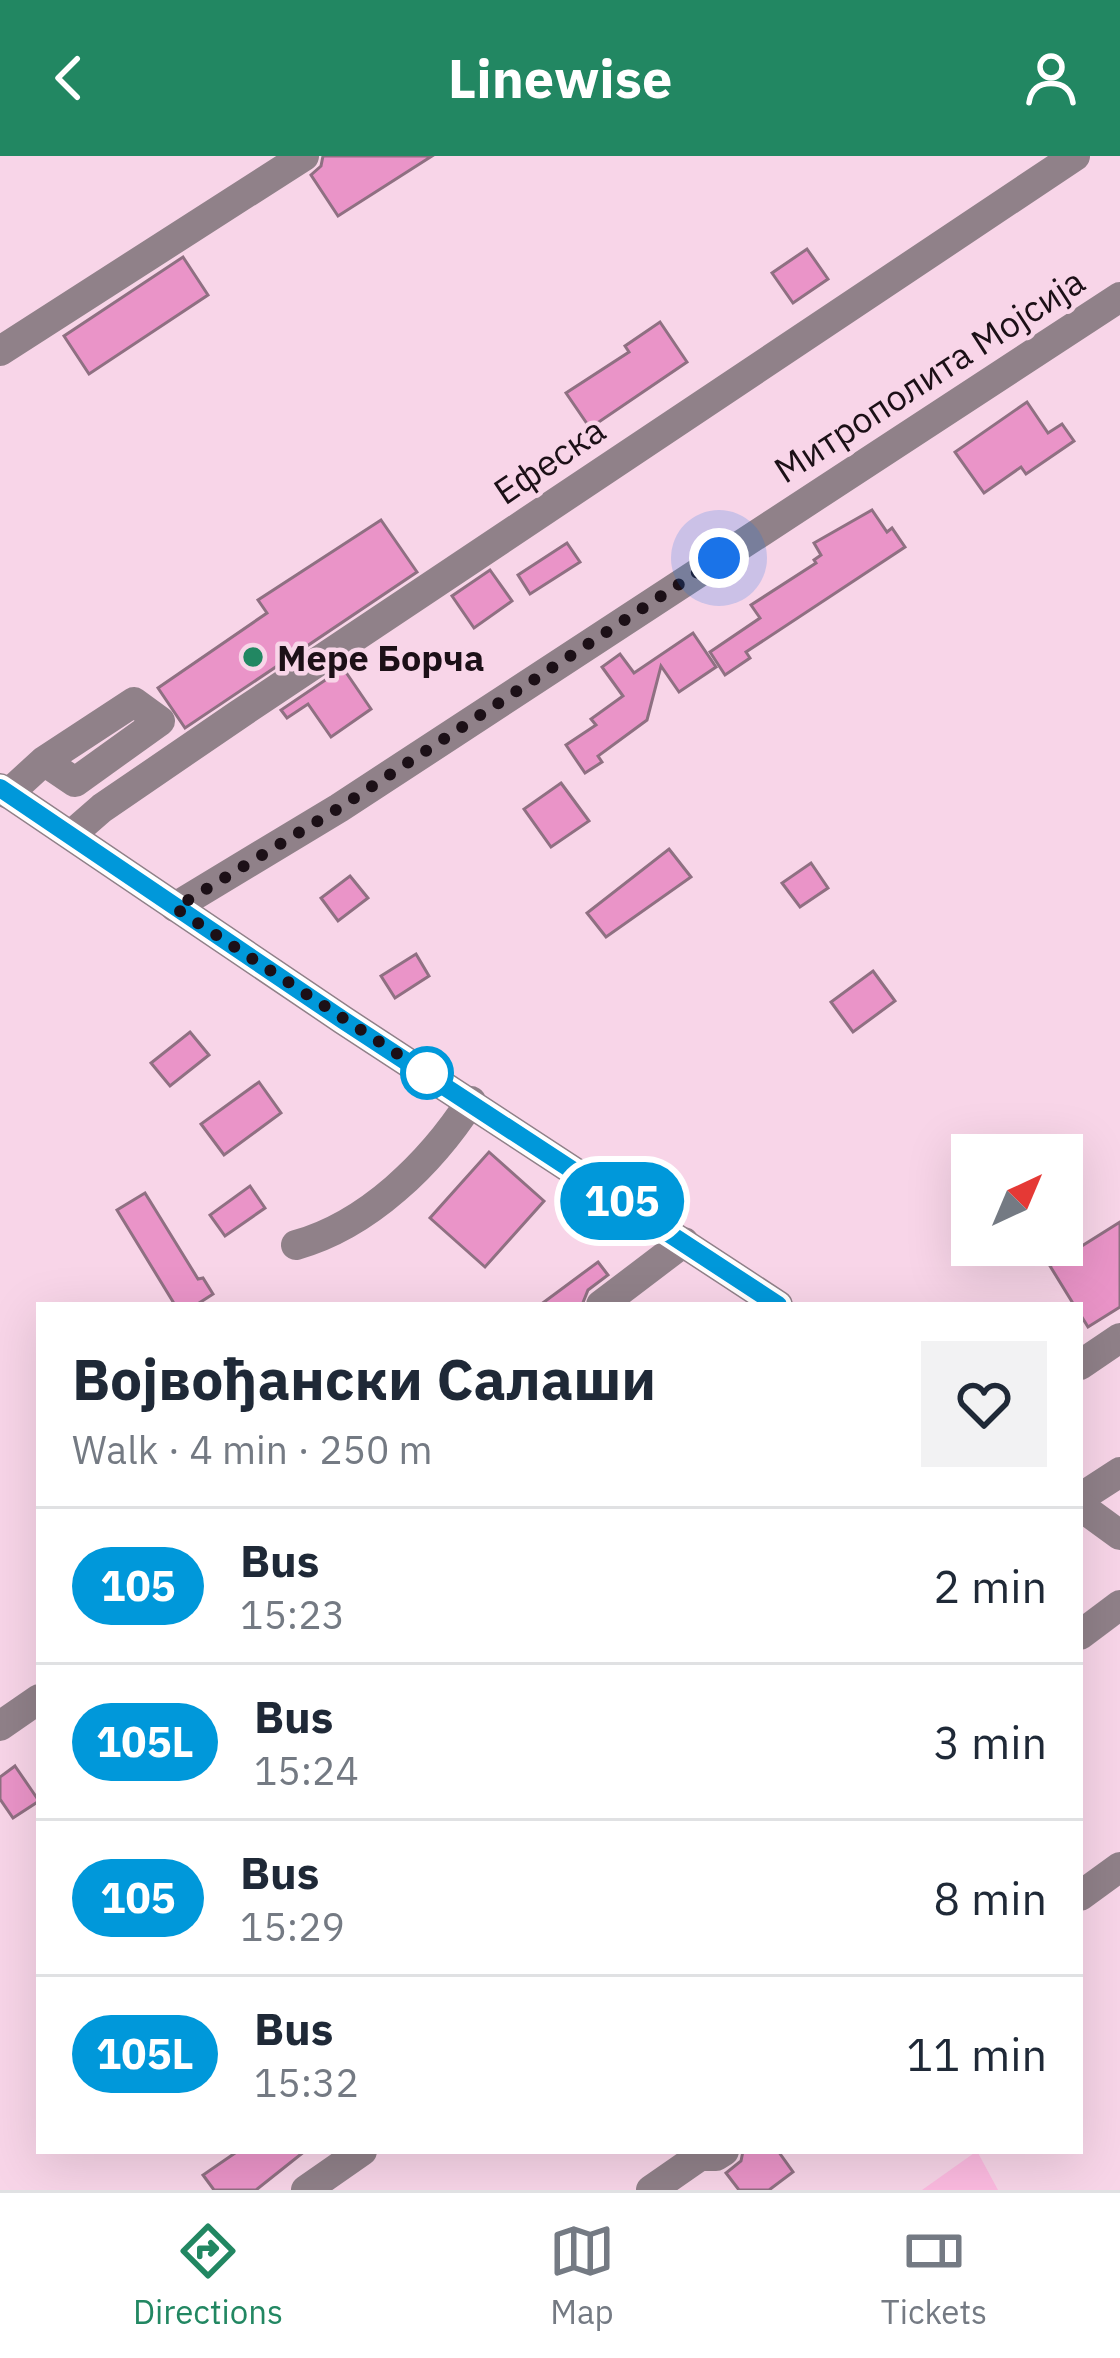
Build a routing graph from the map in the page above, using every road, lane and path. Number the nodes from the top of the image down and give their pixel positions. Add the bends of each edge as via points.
1 (304, 156) edge
2 (1075, 156) edge
3 (1120, 297) edge
4 (0, 351) edge
5 (44, 761) dead end
6 (4, 791) edge
7 (71, 835) junction
8 (175, 908) junction
9 (471, 1101) junction
10 (684, 1242) junction
11 (296, 1245) dead end
12 (605, 1302) edge
13 (774, 1302) edge
14 (1120, 1338) edge
15 (1083, 1362) edge
16 (1120, 1472) edge
17 (1083, 1500) edge
18 (1083, 1504) edge
19 (1120, 1534) edge
20 (1120, 1605) edge
21 (1083, 1634) edge
22 (36, 1702) edge
23 (0, 1726) edge
24 (1120, 1867) edge
25 (1083, 1894) edge
26 (358, 2154) edge
27 (719, 2154) edge
28 (306, 2190) edge
29 (651, 2190) edge

1 - 4 street
2 - 7 street, Ефеска
3 - 8 street, Митрополита Мојсија
5 - 6 street
6 - 7 street
7 - 8 street
8 - 9 street
9 - 10 street
9 - 11 street via 428,1159 397,1185 325,1237
10 - 12 street
10 - 13 street
14 - 15 street
16 - 17 street
18 - 19 street
20 - 21 street
22 - 23 street
24 - 25 street
26 - 28 street
27 - 29 street via 700,2156

